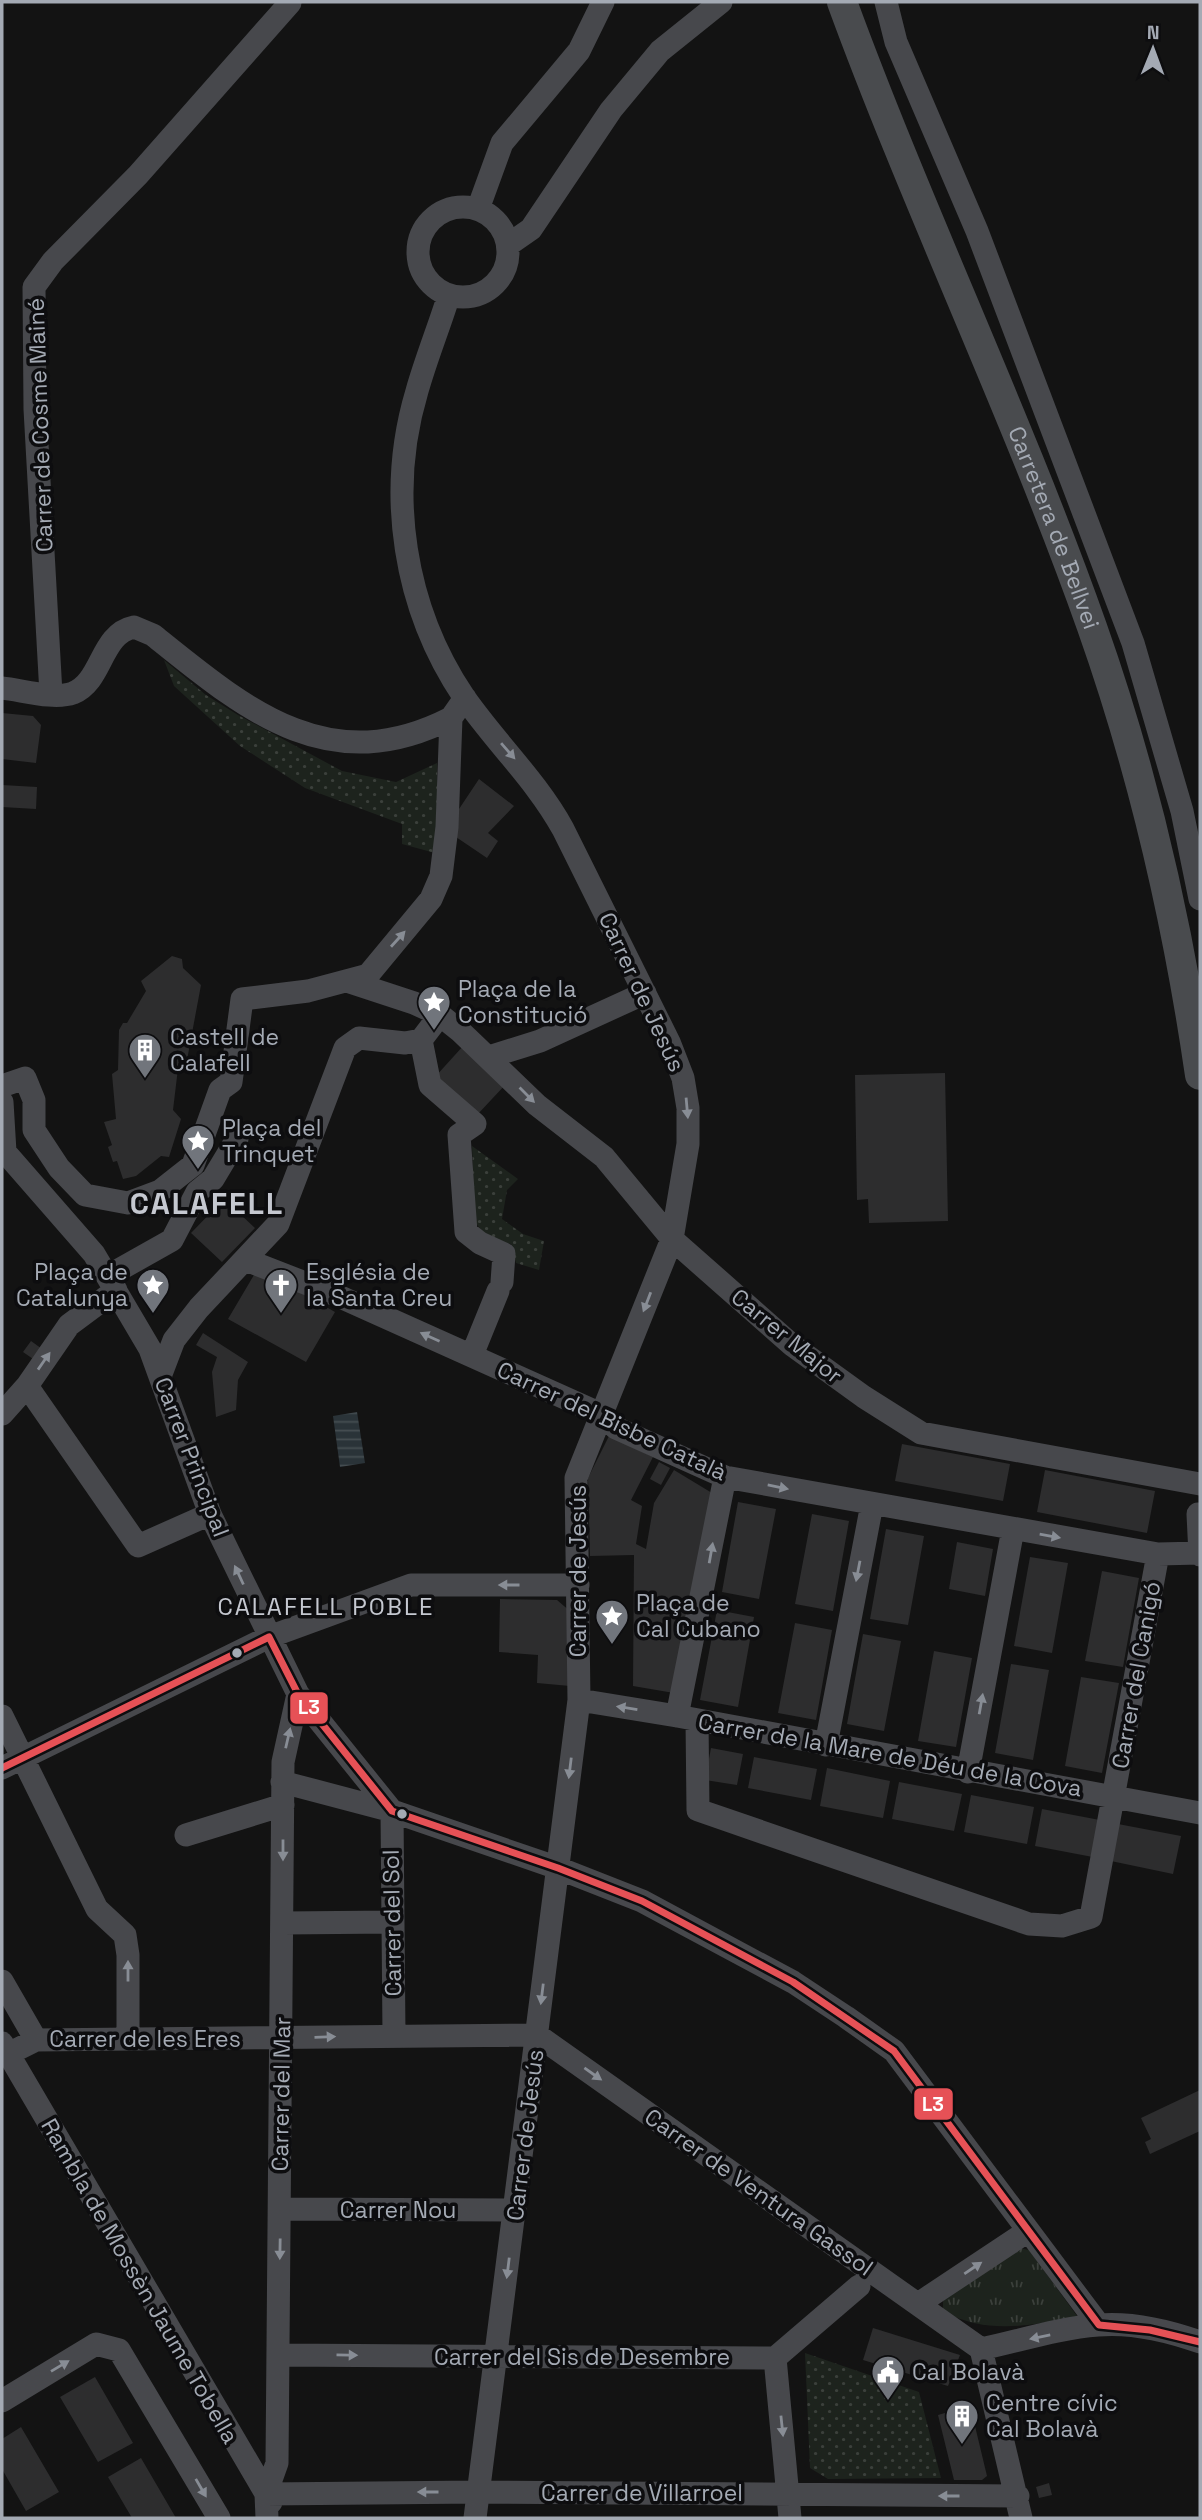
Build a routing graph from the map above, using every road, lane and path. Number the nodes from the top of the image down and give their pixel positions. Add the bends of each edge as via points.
1 (603, 2) edge
2 (721, 2) edge
3 (842, 2) edge
4 (886, 2) edge
5 (290, 3) edge
6 (478, 209) junction
7 (508, 245) junction
8 (449, 295) junction
9 (2, 688) edge
10 (51, 694) junction
11 (465, 698) junction
12 (451, 718) junction
13 (1200, 898) edge
14 (348, 981) junction
15 (645, 993) junction
16 (440, 1015) junction
17 (421, 1040) junction
18 (489, 1056) junction
19 (1200, 1075) edge
20 (2, 1086) edge
21 (2, 1102) edge
22 (237, 1139) dead end
23 (193, 1165) junction
24 (213, 1179) junction
25 (672, 1239) junction
26 (246, 1260) junction
27 (112, 1283) junction
28 (472, 1355) junction
29 (161, 1374) junction
30 (26, 1386) junction
31 (2, 1414) edge
32 (603, 1415) junction
33 (725, 1477) junction
34 (1200, 1484) edge
35 (872, 1504) junction
36 (210, 1514) junction
37 (1198, 1514) dead end
38 (1013, 1529) junction
39 (1158, 1554) junction
40 (1200, 1554) edge
41 (578, 1585) junction
42 (269, 1637) junction
43 (298, 1694) junction
44 (579, 1700) junction
45 (2, 1716) edge
46 (687, 1718) junction
47 (826, 1745) junction
48 (23, 1757) junction
49 (2, 1768) edge
50 (968, 1772) junction
51 (283, 1793) junction
52 (1114, 1796) junction
53 (391, 1811) junction
54 (1200, 1814) edge
55 (186, 1835) dead end
56 (558, 1868) junction
57 (391, 1922) junction
58 (283, 1923) junction
59 (2, 1981) edge
60 (394, 2035) junction
61 (537, 2035) junction
62 (128, 2039) junction
63 (282, 2039) junction
64 (36, 2040) junction
65 (5, 2048) edge
66 (281, 2209) junction
67 (515, 2210) junction
68 (1028, 2231) junction
69 (859, 2286) dead end
70 (918, 2304) junction
71 (1099, 2325) junction
72 (1200, 2342) edge
73 (981, 2349) junction
74 (497, 2356) junction
75 (775, 2358) junction
76 (279, 2360) junction
77 (2, 2401) edge
78 (478, 2492) junction
79 (267, 2494) junction
80 (789, 2495) junction
81 (1020, 2507) edge
82 (219, 2518) edge
83 (267, 2518) edge
84 (281, 2518) edge
85 (475, 2518) edge
86 (790, 2518) edge

1 - 6 street via 579,51 502,143
2 - 7 street via 660,51 611,110 531,229
3 - 19 main road, Carretera de Bellvei via 884,117 1042,493 1093,629 1163,876
4 - 13 street via 896,43 977,231 1133,643 1182,811
5 - 10 street, Carrer de Cosme Mainé via 138,175 52,261 34,287 35,409
6 - 7 street via 496,220
6 - 8 street via 464,206 444,211 431,219 421,235 417,251 422,272 430,284
7 - 8 street via 505,270 495,285 478,295
8 - 11 street, Carrer de Jesús via 417,390 402,480 411,576 421,612 444,665
9 - 10 street
10 - 12 street via 71,694 87,684 114,637 134,627 153,635 249,710 303,734 347,744 431,728
11 - 12 street
11 -> 15 street, Carrer de Jesús via 544,795
14 -> 12 street via 368,975 431,899 441,876
14 - 16 street
14 - 23 street via 308,991 246,996 240,1004 231,1082 220,1090
15 - 18 street via 540,1041
15 -> 25 street, Carrer de Jesús via 683,1078 688,1108 688,1144
16 - 17 street
16 - 18 street, Carrer Major
17 - 26 street via 405,1043 359,1038 345,1048 278,1224
17 - 28 street via 430,1085 475,1124 459,1135 466,1232 504,1254 500,1287
18 -> 25 street, Carrer Major via 537,1105 604,1157
20 - 23 street via 25,1077 34,1100 34,1130 59,1168 85,1195 128,1203 160,1191
21 - 27 street, Carrer Principal via 5,1152 94,1254
22 - 24 street
23 - 24 street
24 - 27 street via 197,1192 172,1240
25 -> 32 street, Carrer de Jesús
25 - 34 street, Carrer Major via 792,1345 921,1433
28 -> 26 street, Carrer del Bisbe Català
26 - 29 street via 174,1340
27 - 29 street, Carrer Principal
30 -> 27 street via 69,1325
28 - 32 street, Carrer del Bisbe Català
29 - 36 street, Carrer Principal
30 - 31 street
30 - 36 street via 138,1546
32 - 33 street, Carrer del Bisbe Català via 616,1428
32 - 41 street, Carrer de Jesús via 576,1478
33 -> 35 street, Carrer del Bisbe Català
46 -> 33 street
35 - 38 street, Carrer del Bisbe Català
35 -> 47 street
42 -> 36 street, Carrer Principal
37 - 40 street
38 -> 39 street, Carrer del Bisbe Català
50 -> 38 street
39 - 40 street, Carrer del Bisbe Català
39 - 52 street, Carrer del Canigó
41 -> 42 street via 411,1585
41 - 44 street, Carrer de Jesús
42 - 43 street, Carrer Principal
42 - 48 street
51 -> 43 street, Carrer del Mar via 283,1762
43 - 53 street, Carrer Principal
46 -> 44 street, Carrer de la Mare de Déu de la Cova
44 -> 56 street, Carrer de Jesús
45 - 48 street
46 - 47 street, Carrer de la Mare de Déu de la Cova
46 - 52 street, Carrer del Canigó via 698,1810 1029,1924 1062,1926 1091,1917
47 - 50 street, Carrer de la Mare de Déu de la Cova
48 - 49 street
62 -> 48 street via 125,1935 97,1909
50 - 52 street, Carrer de la Mare de Déu de la Cova
51 - 53 street
51 - 55 street
51 -> 58 street, Carrer del Mar
52 - 54 street, Carrer de la Mare de Déu de la Cova
53 - 56 street
53 - 57 street, Carrer del Sol
56 -> 61 street, Carrer de Jesús
56 - 68 street via 642,1900 720,1940 793,1982 894,2051
57 - 58 street
57 - 60 street, Carrer del Sol
58 - 63 street, Carrer del Mar
59 - 64 street
60 - 61 street, Carrer de les Eres
63 -> 60 street, Carrer de les Eres
61 - 67 street, Carrer de Jesús
61 -> 70 street, Carrer de Ventura Gassol
62 - 63 street, Carrer de les Eres
62 - 64 street, Carrer de les Eres
63 - 66 street, Carrer del Mar
64 - 65 street, Carrer de les Eres
65 - 79 street, Rambla de Mossèn Jaume Tobella
66 - 67 street, Carrer Nou
66 -> 76 street, Carrer del Mar
67 -> 74 street, Carrer de Jesús
70 -> 68 street
68 - 71 street
69 - 75 street
70 - 73 street, Carrer de Ventura Gassol
71 - 72 street via 1137,2327
71 -> 73 street
73 - 81 street
74 - 75 street, Carrer del Sis de Desembre
76 -> 74 street, Carrer del Sis de Desembre
74 - 78 street, Carrer de Jesús
75 -> 80 street
76 - 79 street, Carrer del Mar via 277,2463
77 -> 82 street via 96,2344 113,2346
78 -> 79 street, Carrer de Villarroel
78 - 80 street, Carrer de Villarroel
78 - 85 street, Carrer de Jesús
79 - 83 street
79 - 84 street, Rambla de Mossèn Jaume Tobella
81 -> 80 street, Carrer de Villarroel
80 - 86 street

